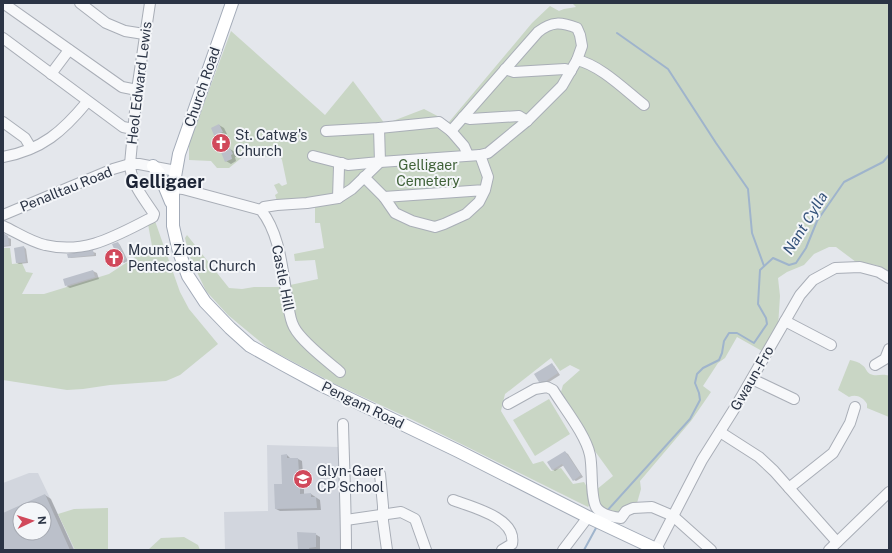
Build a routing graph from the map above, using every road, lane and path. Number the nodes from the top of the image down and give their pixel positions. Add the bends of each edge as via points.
1 (3, 3) edge
2 (80, 3) edge
3 (150, 3) edge
4 (232, 3) edge
5 (144, 34) junction
6 (3, 38) edge
7 (69, 50) junction
8 (577, 60) junction
9 (505, 69) junction
10 (571, 70) junction
11 (51, 74) junction
12 (137, 90) junction
13 (87, 102) junction
14 (644, 105) dead end
15 (463, 117) junction
16 (527, 121) junction
17 (3, 122) edge
18 (379, 128) junction
19 (133, 129) junction
20 (326, 130) dead end
21 (451, 131) junction
22 (31, 148) junction
23 (480, 154) junction
24 (468, 155) junction
25 (313, 156) dead end
26 (3, 157) edge
27 (380, 162) junction
28 (342, 163) junction
29 (130, 164) junction
30 (153, 166) junction
31 (176, 171) junction
32 (364, 177) junction
33 (173, 188) junction
34 (485, 190) junction
35 (384, 197) junction
36 (338, 198) junction
37 (172, 207) junction
38 (261, 210) junction
39 (3, 215) edge
40 (3, 226) edge
41 (889, 278) edge
42 (785, 321) junction
43 (831, 344) dead end
44 (889, 349) edge
45 (875, 365) dead end
46 (340, 372) dead end
47 (752, 379) junction
48 (794, 400) dead end
49 (508, 404) dead end
50 (855, 407) dead end
51 (343, 424) dead end
52 (720, 432) junction
53 (380, 474) dead end
54 (789, 488) junction
55 (889, 492) edge
56 (453, 500) dead end
57 (382, 514) junction
58 (673, 516) junction
59 (588, 517) junction
60 (346, 520) junction
61 (837, 542) junction
62 (346, 550) edge
63 (387, 550) edge
64 (426, 550) edge
65 (502, 550) edge
66 (563, 550) edge
67 (657, 550) edge
68 (711, 550) edge
69 (829, 550) edge

1 - 7 street
2 - 5 street via 106,22 126,31
3 - 5 street, Heol Edward Lewis
4 - 31 main road, Church Road via 185,136
5 - 12 street, Heol Edward Lewis
6 - 11 street
7 - 11 street
7 - 12 street via 122,87
8 - 9 street via 582,46 577,28 560,23 550,24 538,32
8 - 10 street
8 - 14 street via 598,69
9 - 10 street via 514,72
9 - 15 street
10 - 16 street via 562,86
11 - 13 street
12 - 19 street, Heol Edward Lewis
13 - 19 street via 123,127
13 - 22 street via 70,122 49,140
15 - 16 street via 470,119 519,116
15 - 21 street
16 - 23 street via 488,153
17 - 22 street via 24,138
18 - 20 street
18 - 21 street via 439,122
18 - 27 street
19 - 29 street, Heol Edward Lewis
21 - 24 street
22 - 26 street
23 - 24 street
23 - 34 street via 488,177
24 - 27 street
25 - 28 street
27 - 28 street via 348,165
27 - 32 street
28 - 36 street via 339,167
29 - 30 street, Penalltau Road
29 - 39 street, Penalltau Road
29 - 40 street, Heol Edward Lewis via 130,175 154,214 153,217 103,241 74,248 44,245
30 - 31 street, Penalltau Road
30 - 37 main road via 159,173
31 - 33 main road, Pengam Road
32 - 35 street
32 - 36 street
33 - 37 main road, Pengam Road
33 - 38 street
34 - 35 street
34 - 35 street via 479,202 466,214 435,227 395,213
36 - 38 street via 277,204
37 - 59 main road, Pengam Road via 180,252 188,276 205,302 250,346 321,385
38 - 46 street, Castle Hill via 276,238 294,328
41 - 42 street, Gwaun-Fro via 879,272 860,267 835,268 813,280 800,295
42 - 43 street
42 - 47 street, Gwaun-Fro
44 - 45 street via 885,360
47 - 48 street
47 - 52 street, Gwaun-Fro
49 - 58 street via 535,389 547,387 553,390 590,453 596,508 610,516 621,518 626,511 634,508 652,507
50 - 54 street via 850,423 833,453
51 - 60 street
52 - 54 street via 759,457
52 - 58 street, Gwaun-Fro via 702,460
53 - 57 street
54 - 61 street
55 - 61 street
56 - 65 street via 496,516 508,526 514,537 512,544
57 - 60 street
57 - 63 street
57 - 64 street via 401,512 415,519
58 - 67 street, Gwaun-Fro
58 - 68 street
59 - 66 street
59 - 67 main road, Pengam Road
60 - 62 street
61 - 69 street

